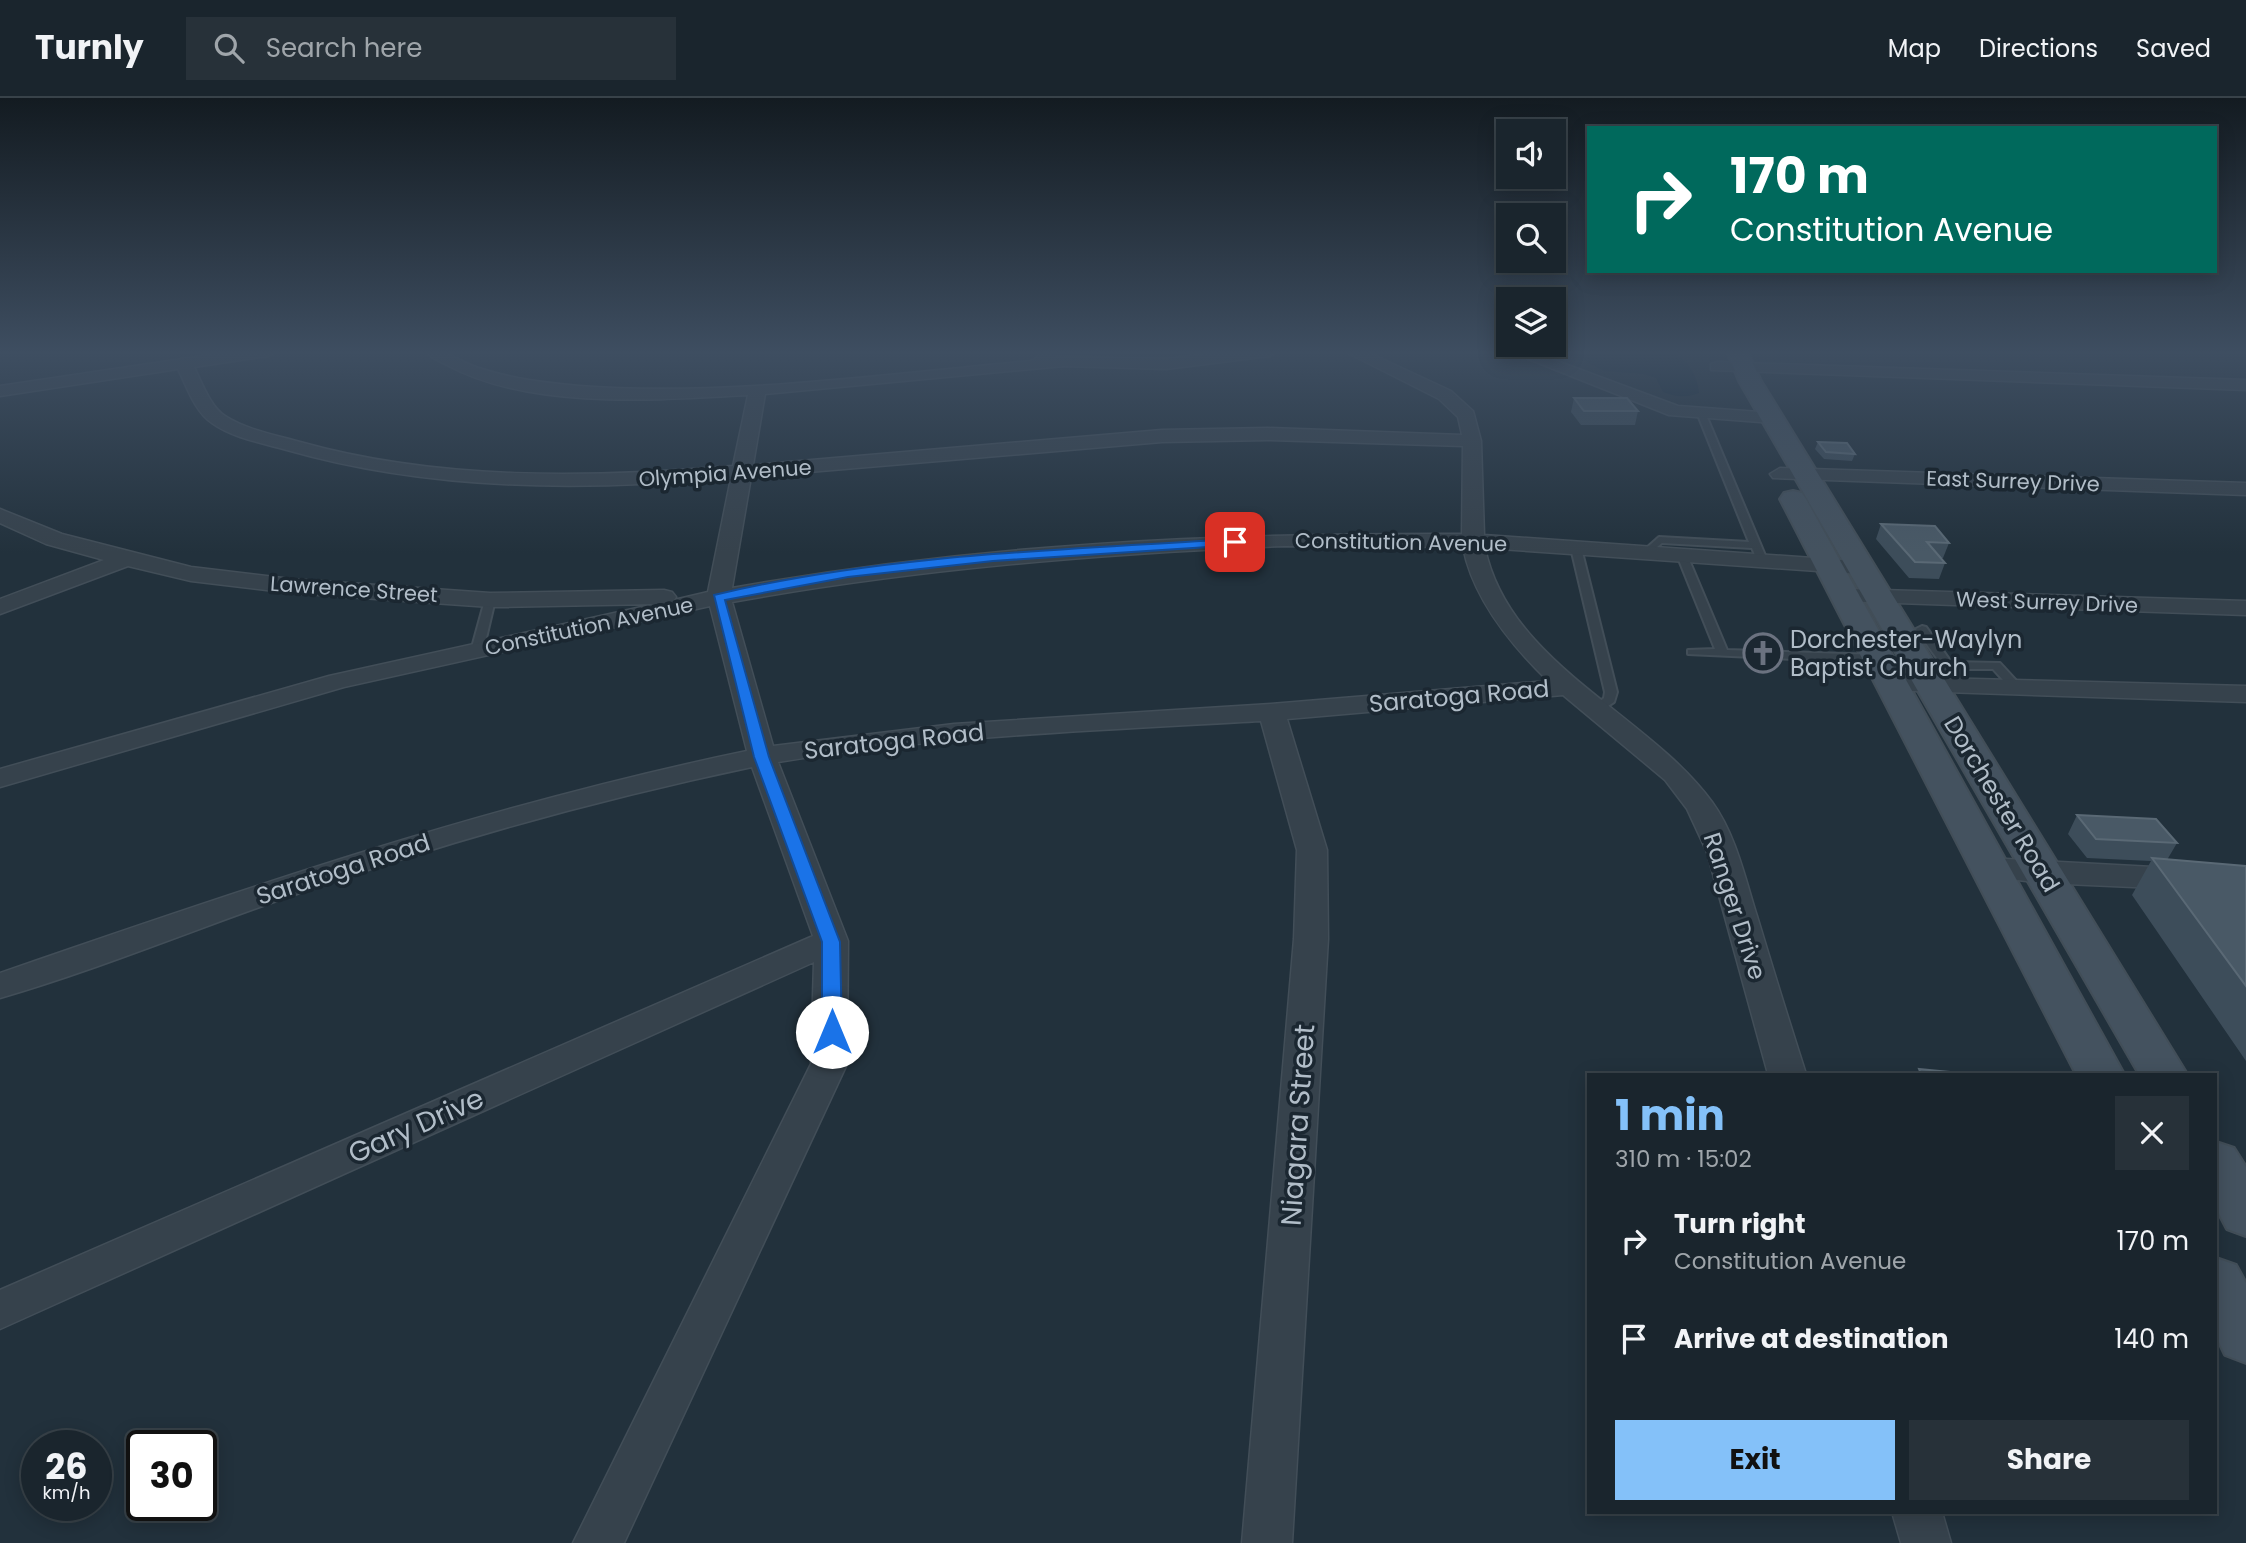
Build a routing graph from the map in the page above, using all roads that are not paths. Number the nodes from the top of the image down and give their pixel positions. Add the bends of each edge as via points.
1 (218, 418) edge
2 (752, 418) edge
3 (1468, 418) edge
4 (1703, 418) edge
5 (1747, 418) edge
6 (1773, 418) edge
7 (1472, 441) junction
8 (743, 473) junction
9 (1780, 474) junction
10 (1806, 474) junction
11 (2246, 489) edge
12 (0, 515) edge
13 (1473, 541) junction
14 (1576, 548) junction
15 (1647, 552) junction
16 (1759, 553) junction
17 (1682, 555) junction
18 (126, 559) junction
19 (1854, 581) junction
20 (719, 597) junction
21 (490, 600) junction
22 (0, 607) edge
23 (2246, 608) edge
24 (1922, 629) dead end
25 (477, 651) junction
26 (1692, 652) dead end
27 (1722, 653) junction
28 (1887, 672) junction
29 (1948, 679) junction
30 (1569, 687) junction
31 (2246, 694) edge
32 (1596, 710) junction
33 (1272, 712) junction
34 (762, 757) junction
35 (0, 778) edge
36 (1988, 868) junction
37 (2043, 873) junction
38 (2246, 882) edge
39 (831, 942) junction
40 (0, 986) edge
41 (1787, 1073) edge
42 (2100, 1073) edge
43 (2162, 1073) edge
44 (2217, 1284) edge
45 (0, 1310) edge
46 (2246, 1337) edge
47 (1918, 1514) edge
48 (598, 1543) edge
49 (1267, 1543) edge
50 (1926, 1543) edge

1 - 8 street, Olympia Avenue via 249,434 342,460 465,477 655,480
2 - 8 street
3 - 7 street, Ranger Drive
4 - 16 lane
5 - 9 main road, Dorchester Road
6 - 10 main road, Dorchester Road
7 - 8 street, Olympia Avenue via 1294,434 1162,436
7 - 13 street, Ranger Drive
8 - 20 street
9 - 10 street, East Surrey Drive
9 - 19 main road, Dorchester Road
10 - 11 street, East Surrey Drive
10 - 19 main road, Dorchester Road
12 - 18 street, Lawrence Street via 54,539
13 - 14 street, Constitution Avenue
13 - 20 street, Constitution Avenue via 1284,540 1123,547 848,574
13 - 30 street, Ranger Drive via 1479,572 1523,643
14 - 15 street, Constitution Avenue
14 - 32 lane via 1611,692 1610,699
15 - 16 lane via 1659,540
15 - 17 street, Constitution Avenue
16 - 17 street, Constitution Avenue
16 - 19 street, Constitution Avenue
17 - 27 lane
18 - 21 street, Lawrence Street via 291,586
18 - 22 street
19 - 23 street, West Surrey Drive
19 - 28 main road, Dorchester Road
19 - 29 main road, Dorchester Road
20 - 21 street, Lawrence Street
20 - 25 street, Constitution Avenue
20 - 34 street
21 - 25 lane
24 - 29 lane
25 - 35 street, Constitution Avenue via 338,681
26 - 27 lane
27 - 28 lane
28 - 29 street
28 - 36 main road, Dorchester Road
29 - 31 street via 2017,688
29 - 37 main road, Dorchester Road
30 - 32 street, Ranger Drive
30 - 33 street, Saratoga Road
32 - 41 street, Ranger Drive via 1675,775 1701,807 1722,852
33 - 34 street, Saratoga Road via 1082,722 829,746
33 - 49 street, Niagara Street via 1312,850 1311,940
34 - 39 street
34 - 40 street, Saratoga Road via 570,800 347,864
36 - 37 street
36 - 42 main road, Dorchester Road
37 - 38 street
37 - 43 main road, Dorchester Road
39 - 45 street, Gary Drive
39 - 48 street via 830,1064
44 - 46 main road
47 - 50 street

